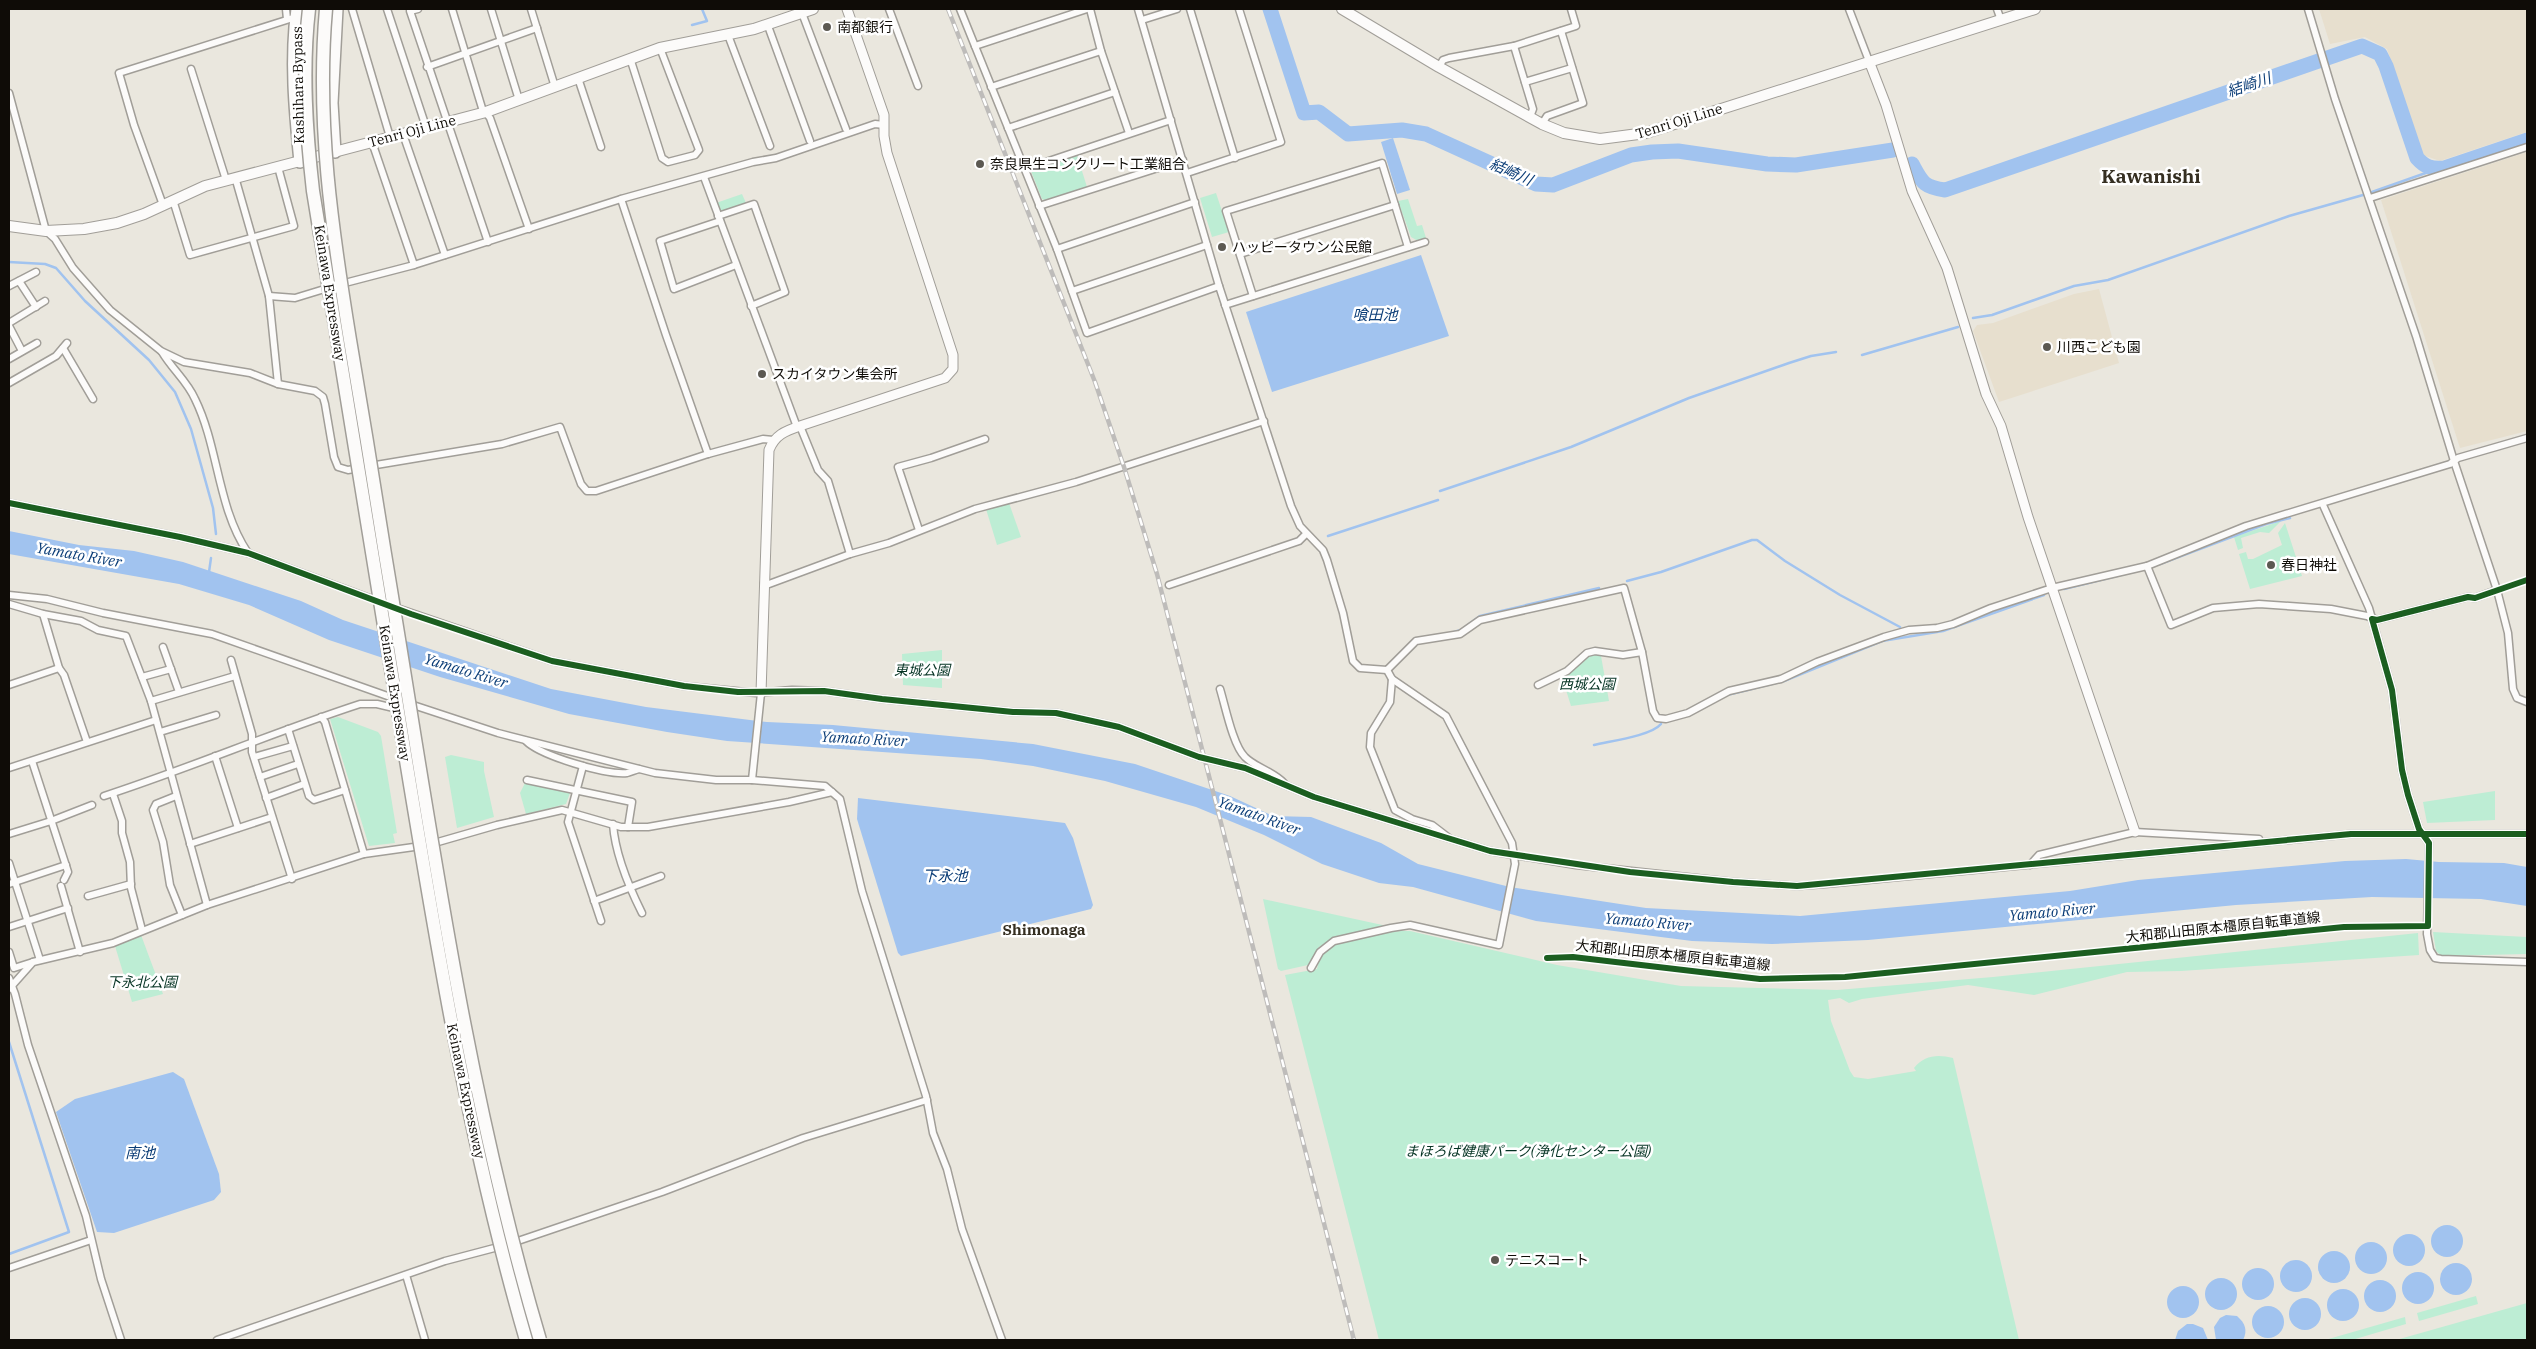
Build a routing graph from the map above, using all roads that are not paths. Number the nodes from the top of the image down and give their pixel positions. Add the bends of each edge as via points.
1 (286, 9) edge
2 (309, 9) edge
3 (326, 9) edge
4 (337, 9) edge
5 (352, 9) edge
6 (386, 9) edge
7 (418, 9) edge
8 (452, 9) edge
9 (491, 9) edge
10 (531, 9) edge
11 (812, 9) edge
12 (847, 9) edge
13 (889, 9) edge
14 (960, 9) edge
15 (1088, 9) edge
16 (1138, 9) edge
17 (1177, 9) edge
18 (1190, 9) edge
19 (1239, 9) edge
20 (1342, 9) edge
21 (1571, 9) edge
22 (1850, 9) edge
23 (1997, 9) edge
24 (2035, 9) edge
25 (2308, 9) edge
26 (802, 13) junction
27 (293, 15) edge
28 (1142, 20) junction
29 (2000, 20) junction
30 (768, 26) junction
31 (537, 28) junction
32 (1561, 31) junction
33 (728, 35) junction
34 (501, 40) junction
35 (975, 46) junction
36 (1514, 46) junction
37 (660, 48) junction
38 (1100, 51) junction
39 (466, 53) junction
40 (630, 58) junction
41 (1869, 60) junction
42 (427, 66) junction
43 (1440, 67) junction
44 (1572, 68) junction
45 (191, 69) dead end
46 (578, 78) junction
47 (1526, 82) junction
48 (918, 86) dead end
49 (555, 87) junction
50 (991, 87) junction
51 (1115, 92) junction
52 (9, 93) edge
53 (519, 100) junction
54 (486, 112) junction
55 (1530, 117) junction
56 (1171, 120) junction
57 (446, 122) junction
58 (884, 124) junction
59 (1542, 124) junction
60 (426, 127) junction
61 (1008, 128) junction
62 (846, 129) dead end
63 (1129, 132) junction
64 (403, 134) junction
65 (390, 137) junction
66 (372, 142) junction
67 (810, 142) dead end
68 (770, 146) dead end
69 (601, 147) dead end
70 (2527, 147) edge
71 (335, 152) junction
72 (1235, 158) junction
73 (1182, 160) junction
74 (300, 162) junction
75 (278, 167) junction
76 (1025, 168) junction
77 (1187, 173) junction
78 (704, 177) junction
79 (231, 178) junction
80 (2370, 198) junction
81 (621, 199) junction
82 (173, 200) junction
83 (1195, 202) junction
84 (162, 205) junction
85 (1395, 205) junction
86 (1039, 206) junction
87 (719, 218) junction
88 (9, 226) edge
89 (529, 229) junction
90 (46, 230) junction
91 (253, 239) junction
92 (488, 242) junction
93 (1425, 242) dead end
94 (1207, 245) junction
95 (1408, 247) junction
96 (1057, 249) junction
97 (1240, 254) junction
98 (445, 255) junction
99 (414, 265) junction
100 (736, 265) junction
101 (36, 272) dead end
102 (19, 281) junction
103 (9, 286) edge
104 (1219, 286) junction
105 (1072, 291) junction
106 (269, 296) junction
107 (1253, 296) junction
108 (45, 301) dead end
109 (1226, 305) junction
110 (751, 306) junction
111 (36, 307) junction
112 (9, 325) edge
113 (37, 343) dead end
114 (22, 351) junction
115 (161, 352) junction
116 (9, 359) edge
117 (9, 383) edge
118 (278, 384) junction
119 (93, 399) dead end
120 (1264, 422) junction
121 (798, 426) junction
122 (2527, 438) edge
123 (984, 439) dead end
124 (773, 440) junction
125 (708, 454) junction
126 (2454, 461) junction
127 (9, 503) edge
128 (2323, 504) junction
129 (919, 530) junction
130 (1306, 534) junction
131 (248, 553) junction
132 (850, 554) junction
133 (2147, 566) junction
134 (764, 583) junction
135 (1168, 585) dead end
136 (2052, 588) junction
137 (2497, 590) junction
138 (9, 596) edge
139 (9, 604) edge
140 (42, 614) junction
141 (2372, 619) junction
142 (163, 647) dead end
143 (1642, 652) junction
144 (231, 660) dead end
145 (59, 668) junction
146 (171, 669) junction
147 (1387, 670) junction
148 (235, 676) junction
149 (142, 677) junction
150 (1392, 679) junction
151 (9, 685) edge
152 (1538, 685) dead end
153 (1220, 690) dead end
154 (179, 692) junction
155 (761, 695) junction
156 (150, 700) junction
157 (2527, 702) edge
158 (428, 711) junction
159 (216, 715) dead end
160 (321, 717) junction
161 (156, 720) junction
162 (288, 729) junction
163 (160, 732) junction
164 (526, 740) junction
165 (87, 742) junction
166 (251, 742) junction
167 (293, 746) junction
168 (215, 756) junction
169 (254, 757) junction
170 (32, 761) junction
171 (298, 764) junction
172 (583, 766) junction
173 (9, 768) edge
174 (640, 769) junction
175 (171, 774) junction
176 (260, 776) junction
177 (752, 777) junction
178 (527, 780) dead end
179 (304, 784) junction
180 (1284, 784) junction
181 (346, 790) junction
182 (577, 790) junction
183 (832, 792) junction
184 (113, 794) junction
185 (104, 796) dead end
186 (176, 796) junction
187 (266, 798) junction
188 (92, 804) dead end
189 (570, 812) junction
190 (272, 818) junction
191 (52, 821) junction
192 (613, 824) junction
193 (628, 827) junction
194 (238, 828) junction
195 (2135, 832) junction
196 (9, 834) edge
197 (2527, 834) edge
198 (2423, 835) junction
199 (1452, 840) junction
200 (2268, 841) junction
201 (190, 844) junction
202 (364, 854) junction
203 (1514, 855) junction
204 (9, 863) edge
205 (2030, 864) junction
206 (66, 865) junction
207 (661, 876) dead end
208 (292, 879) junction
209 (12, 883) edge
210 (131, 884) junction
211 (631, 887) junction
212 (88, 896) dead end
213 (594, 900) junction
214 (207, 906) junction
215 (68, 908) junction
216 (642, 913) dead end
217 (182, 915) junction
218 (27, 920) junction
219 (600, 922) dead end
220 (9, 927) edge
221 (142, 930) junction
222 (9, 952) edge
223 (80, 952) junction
224 (40, 960) junction
225 (33, 962) junction
226 (2527, 962) edge
227 (14, 968) junction
228 (1311, 968) dead end
229 (9, 978) edge
230 (13, 985) edge
231 (926, 1100) junction
232 (91, 1240) junction
233 (9, 1268) edge
234 (406, 1275) junction
235 (121, 1340) edge
236 (217, 1340) edge
237 (425, 1340) edge
238 (526, 1340) edge
239 (540, 1340) edge
240 (1002, 1340) edge

1 - 27 street
2 - 238 highway, Keinawa Expressway, bridge via 306,98 313,191 445,990 473,1131
3 - 239 highway, Keinawa Expressway, bridge via 322,95 324,151 340,281 457,989 486,1129
4 - 71 highway via 332,103
5 - 65 street
6 - 60 street
7 - 42 street via 410,11
8 - 39 street
9 - 34 street
10 - 31 street
11 - 26 main road, Tenri Oji Line
12 - 58 street via 884,115
13 - 48 street
14 - 35 street
15 - 35 street
15 - 38 street
16 - 28 street
17 - 28 street
18 - 72 street
19 - 72 street via 1281,142
20 - 43 main road, Tenri Oji Line
21 - 32 street via 1576,26
22 - 41 street
23 - 29 street
24 - 29 main road, Tenri Oji Line
25 - 80 street
26 - 30 main road, Tenri Oji Line
26 - 62 street
27 - 74 highway, Kashihara Bypass
27 - 84 street via 119,73
28 - 56 street
29 - 41 main road, Tenri Oji Line
30 - 33 main road, Tenri Oji Line
30 - 67 street
31 - 34 street
31 - 49 street
32 - 36 street
32 - 44 street
33 - 37 main road, Tenri Oji Line
33 - 68 street
34 - 39 street
34 - 53 street
35 - 50 street
36 - 43 street via 1449,58 1443,60
36 - 47 street
37 - 40 main road, Tenri Oji Line
37 - 40 street via 699,150 695,155 668,162 662,158
38 - 50 street
38 - 51 street
39 - 42 street
39 - 54 street via 482,108
40 - 46 main road, Tenri Oji Line
41 - 59 main road, Tenri Oji Line via 1630,137 1576,137
41 - 136 street via 1912,191 1946,268 1986,394 2001,426
42 - 57 street
43 - 55 main road, Tenri Oji Line
44 - 47 street
44 - 59 street via 1583,103 1547,116
45 - 79 street
46 - 49 main road, Tenri Oji Line
46 - 69 street
47 - 55 street via 1533,109
49 - 53 main road, Tenri Oji Line
50 - 61 street
51 - 61 street
51 - 63 street
52 - 90 street
53 - 54 main road, Tenri Oji Line
54 - 57 main road, Tenri Oji Line
54 - 89 street
55 - 59 main road, Tenri Oji Line
56 - 63 street
56 - 73 street
57 - 60 main road, Tenri Oji Line
57 - 92 street
58 - 78 street via 875,124 776,158
58 - 121 street via 887,153 953,355 953,369 945,378
60 - 64 main road, Tenri Oji Line
61 - 76 street
63 - 76 street
64 - 65 main road, Tenri Oji Line
64 - 98 street
65 - 66 main road, Tenri Oji Line
66 - 71 main road, Tenri Oji Line
66 - 99 street
70 - 80 street
71 - 74 main road, Tenri Oji Line
72 - 77 street
73 - 77 street
73 - 86 street
74 - 75 main road, Tenri Oji Line
75 - 79 main road, Tenri Oji Line
75 - 91 street via 294,226
76 - 86 street
77 - 83 street
78 - 81 street
78 - 87 street
79 - 82 main road, Tenri Oji Line
79 - 91 street
80 - 126 street
81 - 89 street
81 - 125 street
82 - 84 main road, Tenri Oji Line
82 - 91 street via 190,255
83 - 94 street
83 - 96 street
84 - 90 main road, Tenri Oji Line via 117,223 84,229
85 - 95 street
85 - 97 street
85 - 97 street via 1382,163 1235,208 1226,211
86 - 96 street
87 - 100 street
87 - 100 street via 660,241 674,289
87 - 110 street via 754,204 785,292
88 - 90 main road, Tenri Oji Line
89 - 92 street
90 - 115 street via 73,268 110,310
91 - 106 street
92 - 98 street
93 - 95 street
94 - 104 street
94 - 105 street
95 - 107 street
96 - 105 street
97 - 107 street
98 - 99 street
99 - 106 street via 295,298
100 - 110 street
101 - 102 street
102 - 103 street
102 - 111 street
104 - 105 street via 1087,332
104 - 109 street
106 - 118 street
107 - 109 street
108 - 111 street
109 - 120 street
110 - 121 street
111 - 112 street
112 - 114 street
113 - 114 street
114 - 116 street
115 - 118 street via 184,362 250,373
115 - 131 street via 195,399 227,508 239,540
117 - 119 street via 56,356 65,346
118 - 125 street via 315,391 323,397 334,457 338,467 348,470 502,444 560,427 581,484 587,491 596,491
120 - 129 street via 1076,482 975,509
120 - 130 street via 1291,506
121 - 124 street
121 - 132 street via 818,470 828,481
122 - 126 street
123 - 129 street via 898,467
124 - 125 street via 764,438
124 - 134 street via 769,450
126 - 128 street
126 - 137 street
127 - 131 street
128 - 133 street via 2246,526
128 - 141 street
129 - 132 street
130 - 135 street via 1299,541
130 - 147 street via 1323,550 1327,560 1344,613 1353,661 1360,668
131 - 155 street via 411,614 552,661 684,686
132 - 134 street via 769,584
133 - 136 street
133 - 141 street via 2171,625 2213,608 2244,604 2331,609
134 - 155 street
136 - 143 street via 1953,624 1909,630 1875,640 1781,679 1729,690 1688,713 1666,719 1657,718 1653,711
136 - 195 street
137 - 141 street via 2474,598
137 - 157 street via 2508,633 2513,689 2517,698
138 - 158 street via 47,599 212,634
139 - 140 street
140 - 145 street
140 - 149 street via 82,621 98,630 126,636
141 - 198 street via 2392,690 2406,787
142 - 146 street
143 - 147 street via 1624,588 1480,620 1460,634 1416,641
143 - 152 street via 1623,655 1587,653 1567,671
144 - 148 street
145 - 151 street
145 - 165 street
146 - 149 street
146 - 154 street
147 - 150 street
148 - 154 street
148 - 166 street via 252,734
149 - 156 street
150 - 199 street via 1390,702 1371,733 1370,747 1395,810 1432,824
150 - 203 street via 1446,716 1452,724 1512,843
153 - 180 street via 1244,756 1278,776
154 - 156 street
155 - 177 street
155 - 180 street via 792,690 824,691 1004,712 1056,713 1120,727
156 - 161 street
158 - 160 street via 414,714 377,704 360,704
158 - 164 street
159 - 163 street
160 - 162 street
160 - 181 street
161 - 163 street
161 - 165 street
162 - 166 street
162 - 167 street
163 - 175 street
164 - 172 street via 539,750
164 - 174 street
165 - 170 street
166 - 168 street
166 - 169 street
167 - 169 street
167 - 171 street
168 - 175 street
168 - 194 street
169 - 176 street
170 - 173 street
170 - 191 street
171 - 176 street
171 - 179 street
172 - 174 street via 627,773
172 - 182 street
174 - 177 street via 716,780
175 - 184 street
175 - 186 street
176 - 187 street
177 - 183 street via 825,786
178 - 182 street
179 - 181 street via 308,796 314,800
179 - 187 street
180 - 199 street via 1314,797
181 - 202 street
182 - 189 street
182 - 193 street via 632,802
183 - 193 street via 657,825
183 - 231 street via 840,799 862,891
184 - 185 street
184 - 210 street via 130,862
186 - 201 street
186 - 217 street via 156,804 153,810 163,842 170,885
187 - 190 street
188 - 191 street
189 - 192 street
189 - 202 street via 562,810 497,824 414,848
189 - 213 street via 568,822
190 - 194 street
190 - 208 street
191 - 196 street
191 - 206 street
192 - 193 street
192 - 211 street
194 - 201 street
195 - 200 street
195 - 205 street via 2039,855
197 - 198 street
198 - 200 street via 2351,834
198 - 226 street via 2429,843 2428,926 2430,950 2435,958
199 - 203 street
200 - 205 street
201 - 214 street
202 - 208 street
203 - 205 street via 1630,872 1797,886
203 - 228 street via 1499,945 1410,926 1391,928 1334,942 1320,952
204 - 209 street
206 - 209 street
206 - 215 street via 68,872 62,883
207 - 211 street
208 - 214 street
209 - 218 street
210 - 212 street
210 - 221 street
211 - 213 street
211 - 216 street
213 - 219 street
214 - 217 street
215 - 218 street
215 - 223 street
217 - 221 street
218 - 220 street
218 - 224 street
221 - 223 street via 113,943
222 - 227 street
223 - 224 street
224 - 225 street
225 - 227 street
225 - 230 street
227 - 230 street
229 - 230 street
230 - 232 street via 28,1045 86,1216
231 - 234 street via 804,1138 534,1237
231 - 240 street via 962,1229
232 - 233 street
232 - 235 street
234 - 236 street
234 - 237 street

